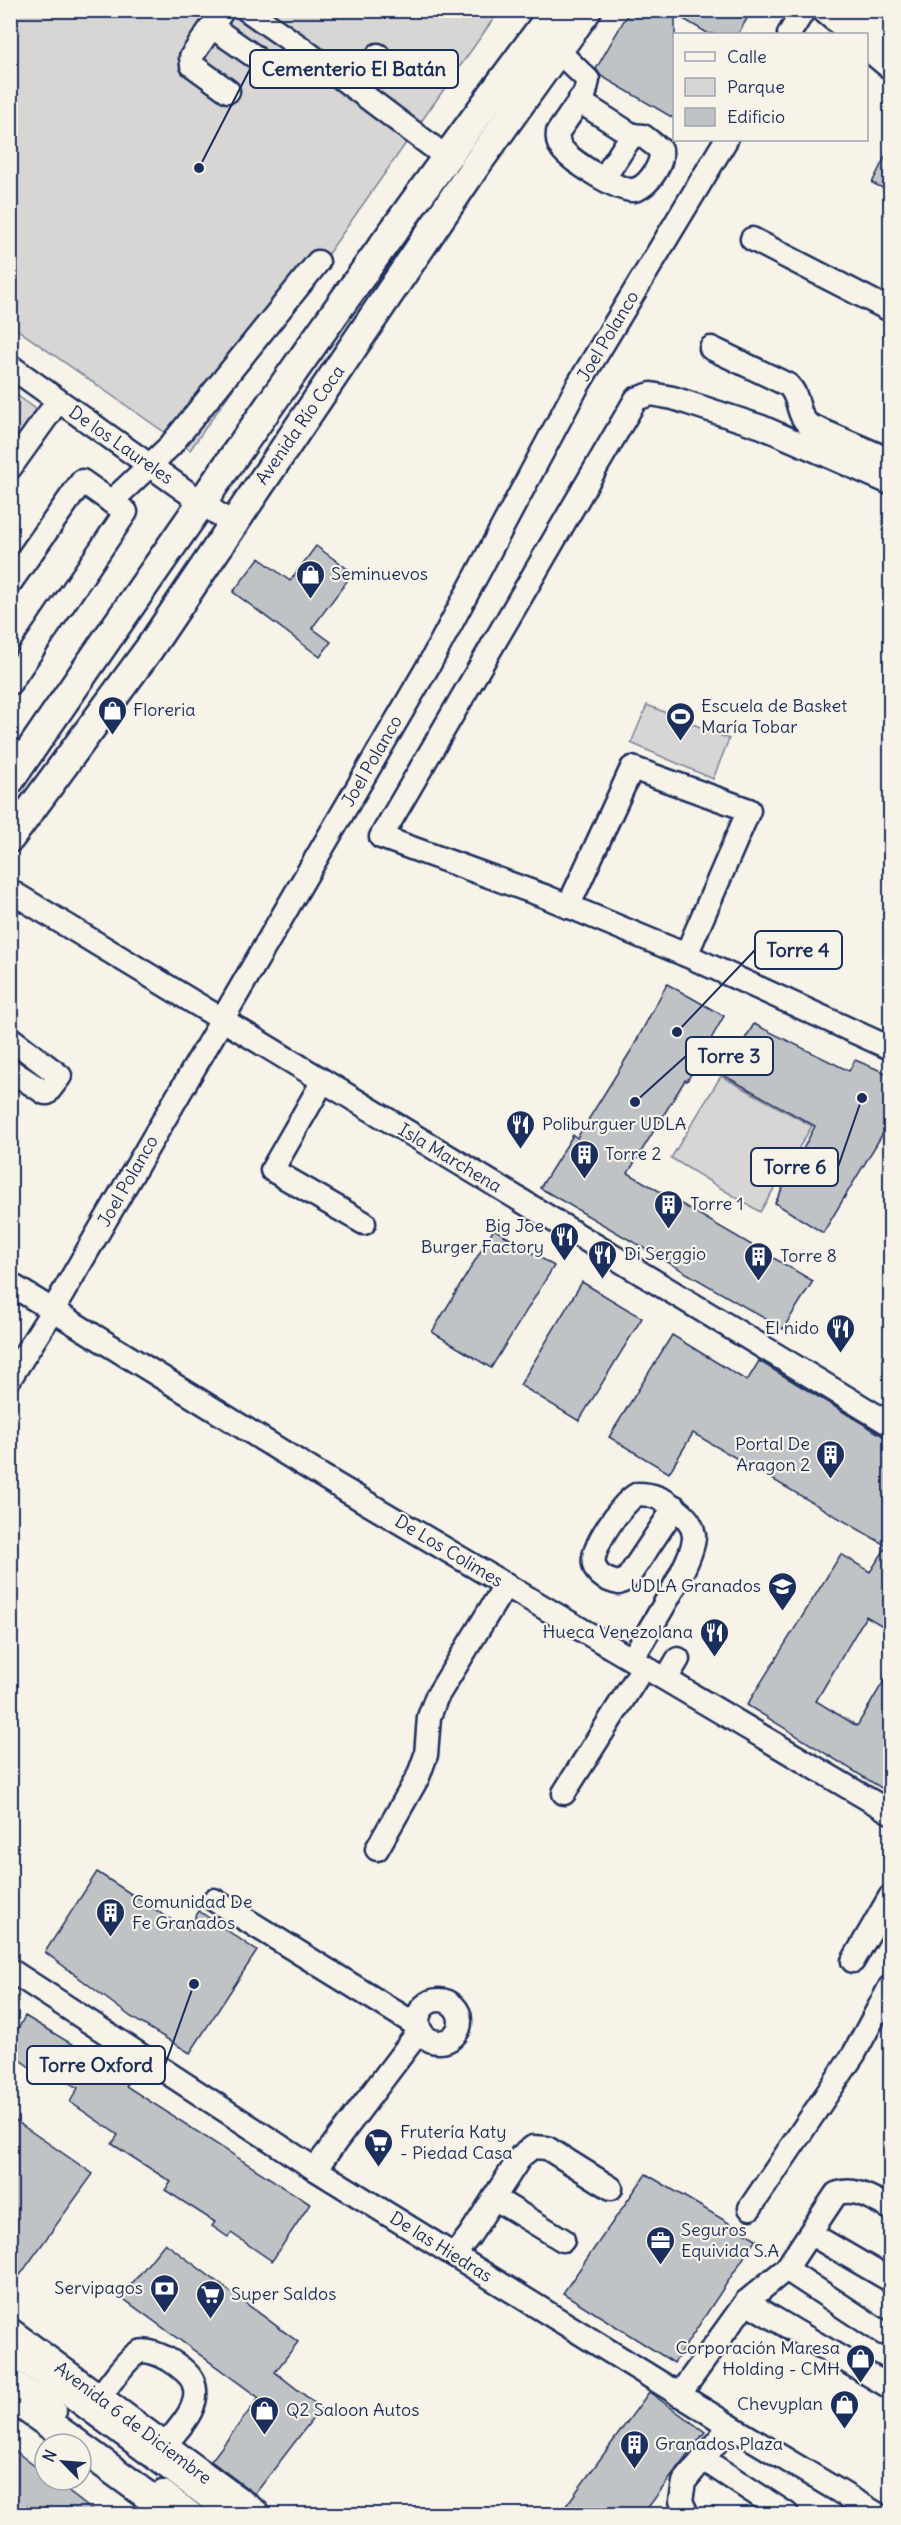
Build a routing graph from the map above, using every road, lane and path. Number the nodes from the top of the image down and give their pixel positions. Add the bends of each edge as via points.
1 (247, 10) edge
2 (535, 10) edge
3 (555, 10) edge
4 (587, 10) edge
5 (804, 10) edge
6 (827, 10) edge
7 (864, 10) edge
8 (217, 19) edge
9 (790, 33) edge
10 (855, 33) edge
11 (891, 35) edge
12 (868, 45) edge
13 (558, 51) junction
14 (378, 55) dead end
15 (254, 56) dead end
16 (891, 64) edge
17 (356, 89) junction
18 (228, 91) dead end
19 (579, 101) junction
20 (632, 135) junction
21 (725, 141) edge
22 (449, 152) junction
23 (604, 178) junction
24 (752, 239) dead end
25 (318, 262) dead end
26 (891, 310) edge
27 (711, 348) dead end
28 (10, 366) edge
29 (58, 400) junction
30 (891, 460) edge
31 (151, 466) junction
32 (10, 468) edge
33 (891, 483) edge
34 (111, 502) junction
35 (202, 502) junction
36 (232, 524) junction
37 (10, 583) edge
38 (10, 683) edge
39 (10, 780) edge
40 (10, 838) edge
41 (10, 891) edge
42 (568, 907) junction
43 (686, 955) junction
44 (222, 1019) junction
45 (10, 1038) edge
46 (891, 1048) edge
47 (10, 1070) edge
48 (323, 1081) junction
49 (364, 1223) dead end
50 (10, 1284) edge
51 (53, 1310) junction
52 (10, 1378) edge
53 (891, 1424) edge
54 (675, 1507) dead end
55 (506, 1584) junction
56 (678, 1659) dead end
57 (638, 1663) junction
58 (666, 1679) junction
59 (564, 1792) dead end
60 (891, 1812) edge
61 (377, 1849) dead end
62 (891, 1897) edge
63 (214, 1899) dead end
64 (854, 1961) dead end
65 (10, 1970) edge
66 (891, 1987) edge
67 (315, 2169) junction
68 (611, 2188) dead end
69 (494, 2198) junction
70 (750, 2208) dead end
71 (891, 2208) edge
72 (811, 2234) junction
73 (563, 2240) dead end
74 (454, 2255) junction
75 (786, 2269) junction
76 (891, 2280) edge
77 (746, 2302) junction
78 (10, 2333) edge
79 (883, 2333) dead end
80 (10, 2351) edge
81 (10, 2378) edge
82 (891, 2386) edge
83 (679, 2395) junction
84 (10, 2396) edge
85 (100, 2397) junction
86 (730, 2426) junction
87 (60, 2432) edge
88 (165, 2446) junction
89 (93, 2456) edge
90 (703, 2459) junction
91 (173, 2514) edge
92 (192, 2514) edge
93 (230, 2514) edge
94 (255, 2514) edge
95 (687, 2514) edge
96 (787, 2514) edge
97 (877, 2514) edge

1 - 17 street
2 - 22 main road via 460,116
3 - 22 main road, Avenida Río Coca
4 - 13 main road, Avenida Río Coca
5 - 9 street
6 - 10 main road
7 - 11 main road
8 - 15 street
8 - 18 street via 191,62
12 - 16 main road
13 - 19 street via 588,80
13 - 36 main road, Avenida Río Coca
14 - 17 street
17 - 22 street
19 - 20 street
19 - 23 street via 557,139 571,158
20 - 23 street
20 - 23 street via 643,136 661,150 659,165 652,176 632,190 617,187
21 - 44 street, Joel Polanco via 578,385 430,663
22 - 35 main road, Avenida Río Coca
24 - 26 street
25 - 31 street
27 - 30 street via 788,385 795,395 800,417 809,425
28 - 29 street, De los Laureles
29 - 31 street, De los Laureles
29 - 32 street
31 - 34 street
31 - 35 street, De los Laureles
33 - 42 street via 762,427 673,398 651,394 636,399 381,837
34 - 37 street via 82,481
34 - 38 street via 126,512
35 - 36 street, De los Laureles
35 - 39 main road, Avenida Río Coca
36 - 40 main road, Avenida Río Coca via 149,649
41 - 44 street, Isla Marchena
42 - 43 street
42 - 43 street via 632,768 749,810
43 - 46 street
44 - 48 street, Isla Marchena
44 - 51 street, Joel Polanco
45 - 47 street via 60,1076 45,1093
48 - 49 street via 272,1170
48 - 53 street, Isla Marchena
50 - 51 street, De Los Colimes
51 - 52 street, Joel Polanco
51 - 55 street, De Los Colimes
54 - 57 street via 690,1521 693,1547
55 - 57 street, De Los Colimes
55 - 61 street via 436,1698 418,1777
56 - 58 street
57 - 58 street, De Los Colimes
57 - 59 street
58 - 60 street, De Los Colimes
62 - 64 street
63 - 67 street via 419,2028
65 - 67 street, De las Hiedras
66 - 70 street via 854,2054
67 - 74 street, De las Hiedras
68 - 69 street via 546,2148 533,2147 521,2156
69 - 73 street
69 - 74 street
71 - 72 street via 857,2192 845,2191 836,2194
72 - 75 street
72 - 76 street
74 - 83 street, De las Hiedras
75 - 77 street
75 - 79 street
77 - 82 street
77 - 83 street
78 - 85 main road, Avenida 6 de Diciembre
80 - 93 street
81 - 92 street
83 - 86 street, De las Hiedras
84 - 87 main road
85 - 88 main road, Avenida 6 de Diciembre
85 - 88 street via 140,2352 162,2356 183,2369 193,2382 193,2407
86 - 90 street
86 - 97 street, De las Hiedras
88 - 94 main road, Avenida 6 de Diciembre
89 - 91 main road
90 - 95 street via 681,2491
90 - 96 street

